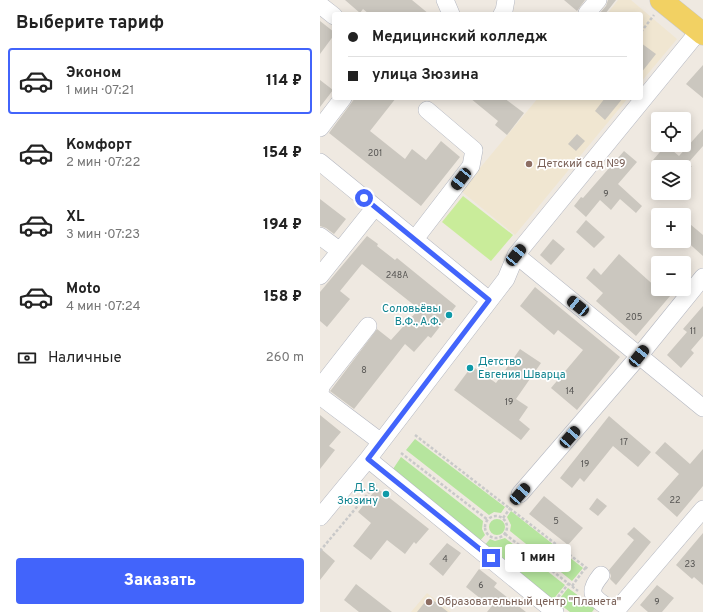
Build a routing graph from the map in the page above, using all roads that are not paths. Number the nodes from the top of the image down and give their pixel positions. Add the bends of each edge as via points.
1 (445, 0) edge
2 (506, 0) edge
3 (598, 0) edge
4 (320, 5) edge
5 (658, 7) edge
6 (450, 12) edge
7 (503, 12) edge
8 (588, 12) edge
9 (332, 14) edge
10 (701, 33) edge
11 (643, 97) edge
12 (341, 100) edge
13 (640, 100) edge
14 (426, 110) dead end
15 (320, 128) edge
16 (320, 162) edge
17 (375, 207) junction
18 (320, 236) edge
19 (415, 239) junction
20 (340, 251) junction
21 (516, 255) junction
22 (320, 276) edge
23 (703, 277) edge
24 (489, 300) junction
25 (368, 326) dead end
26 (639, 356) junction
27 (320, 394) edge
28 (703, 408) edge
29 (381, 442) junction
30 (368, 459) junction
31 (520, 494) dead end
32 (703, 509) edge
33 (320, 517) edge
34 (596, 573) road end
35 (618, 611) edge
36 (555, 612) edge

1 - 6 street
2 - 7 street
3 - 8 street
4 - 9 street
5 - 10 main road
10 - 11 street
12 - 15 street
13 - 21 street
14 - 19 street via 474,150 471,166
16 - 17 street
17 - 19 street
17 - 20 street
18 - 20 street
19 - 24 street
20 - 22 street
21 - 24 street via 506,279
21 - 26 street
23 - 26 street
24 - 29 street
25 - 27 street via 321,386
26 - 28 street
26 - 31 street
27 - 29 street
29 - 30 street
30 - 33 street
30 - 36 street
32 - 35 street
34 - 35 street via 593,593

